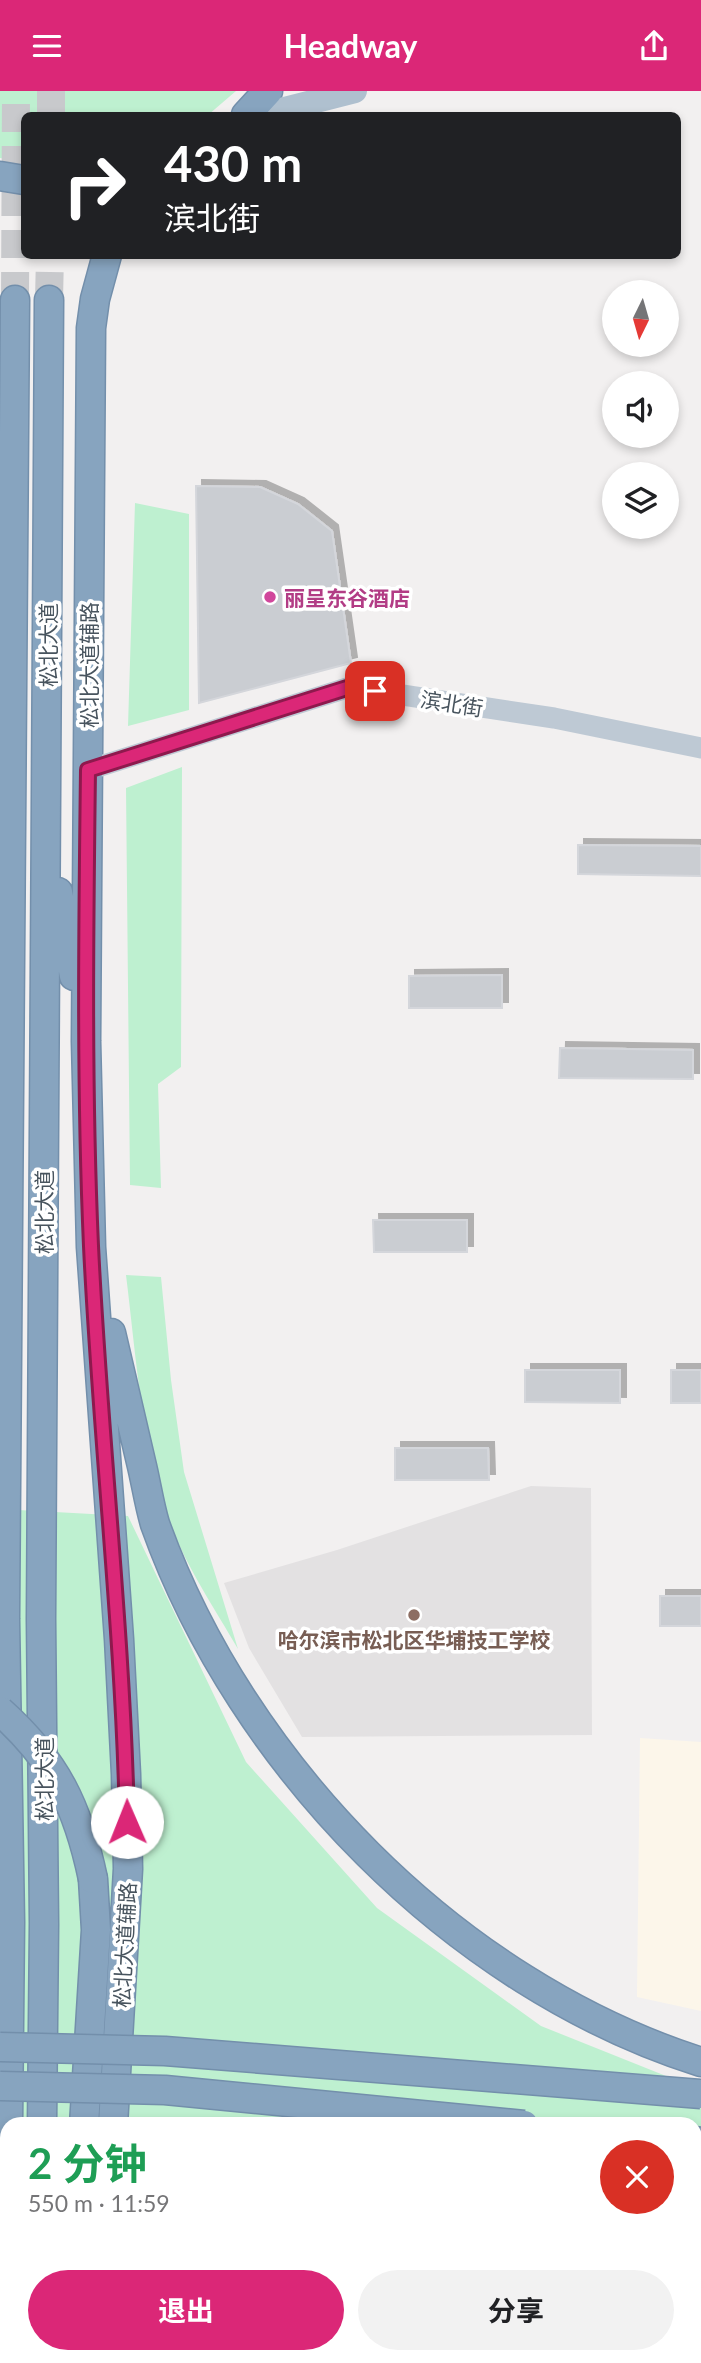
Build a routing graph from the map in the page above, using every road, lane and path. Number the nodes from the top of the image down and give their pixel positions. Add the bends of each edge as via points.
1 (268, 91) edge
2 (355, 91) edge
3 (249, 112) edge
4 (273, 112) edge
5 (0, 176) edge
6 (21, 180) edge
7 (106, 259) edge
8 (15, 300) tunnel mouth
9 (49, 300) tunnel mouth
10 (701, 748) edge
11 (88, 770) junction
12 (46, 828) junction
13 (10, 858) junction
14 (0, 905) edge
15 (86, 1041) junction
16 (91, 1247) junction
17 (0, 1711) edge
18 (0, 2047) edge
19 (701, 2062) edge
20 (0, 2086) edge
21 (701, 2094) edge
22 (8, 2117) edge
23 (42, 2117) edge
24 (85, 2117) edge
25 (114, 2117) edge
26 (442, 2117) edge

1 - 3 highway
2 - 4 main road
5 - 6 highway
7 - 11 highway, 松北大道辅路 via 91,328
8 - 13 highway, 松北大道
9 - 12 highway, 松北大道
10 - 11 street, 滨北街 via 554,718 350,687
11 - 15 highway, 松北大道辅路
12 - 15 highway
12 - 23 highway, 松北大道
13 - 14 highway
13 - 22 highway, 松北大道 via 5,1619
15 - 16 highway, 松北大道辅路
16 - 19 highway via 155,1522 223,1671 283,1757 375,1860 476,1947 599,2021
16 - 25 highway, 松北大道辅路 via 126,1774 127,1919
17 - 24 highway, bridge via 34,1743 70,1798 93,1879 96,1930
18 - 21 highway, bridge via 166,2051
20 - 26 highway, bridge via 165,2090

